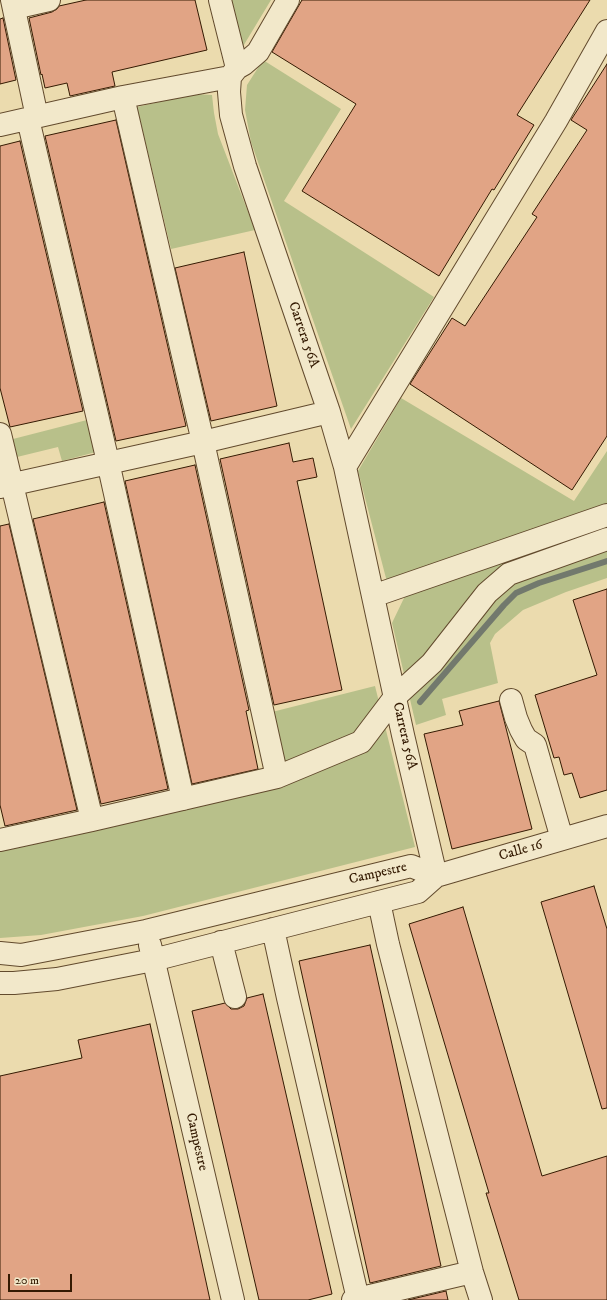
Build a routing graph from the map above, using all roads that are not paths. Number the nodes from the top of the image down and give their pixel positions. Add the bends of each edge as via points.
1 (49, 0) edge
2 (220, 0) edge
3 (288, 0) edge
4 (13, 4) edge
5 (607, 31) edge
6 (234, 72) junction
7 (123, 97) junction
8 (32, 118) junction
9 (0, 126) edge
10 (329, 412) junction
11 (0, 434) edge
12 (203, 442) junction
13 (108, 462) junction
14 (345, 467) junction
15 (6, 486) edge
16 (607, 515) edge
17 (607, 539) edge
18 (373, 596) junction
19 (395, 697) junction
20 (511, 700) dead end
21 (277, 777) junction
22 (183, 799) junction
23 (92, 820) junction
24 (607, 826) edge
25 (562, 839) junction
26 (0, 840) edge
27 (436, 876) junction
28 (379, 902) junction
29 (273, 929) junction
30 (146, 931) junction
31 (221, 942) junction
32 (0, 953) edge
33 (153, 960) junction
34 (0, 983) edge
35 (235, 997) dead end
36 (472, 1272) junction
37 (355, 1299) edge
38 (233, 1300) edge
39 (481, 1300) edge

1 - 4 street
2 - 6 street, Carrera 56A
3 - 6 street via 263,55
4 - 8 street
5 - 14 street via 556,120
6 - 7 street
6 - 10 street, Carrera 56A via 229,92 231,115 245,166
7 - 8 street
7 - 12 street
8 - 9 street
8 - 13 street
10 - 12 street
10 - 14 street, Carrera 56A
11 - 15 street
12 - 13 street
12 - 21 street
13 - 15 street
13 - 22 street
14 - 18 street, Carrera 56A
15 - 23 street
16 - 18 street
17 - 19 street via 509,574 487,593 432,663
18 - 19 street, Carrera 56A
19 - 21 street via 361,742
19 - 27 street, Carrera 56A
20 - 25 street via 526,740 535,745
21 - 22 street
22 - 23 street
23 - 26 street
24 - 25 street, Calle 16
25 - 27 street, Calle 16
27 - 28 street, Campestre via 418,892
27 - 30 street, Campestre via 411,866
28 - 29 street, Campestre
28 - 36 street
29 - 31 street, Campestre
29 - 37 street
30 - 32 street, Campestre via 21,955
30 - 33 street, Campestre
31 - 33 street, Campestre
31 - 35 street
33 - 34 street, Campestre via 56,979
33 - 38 street, Campestre
36 - 37 street
36 - 39 street

